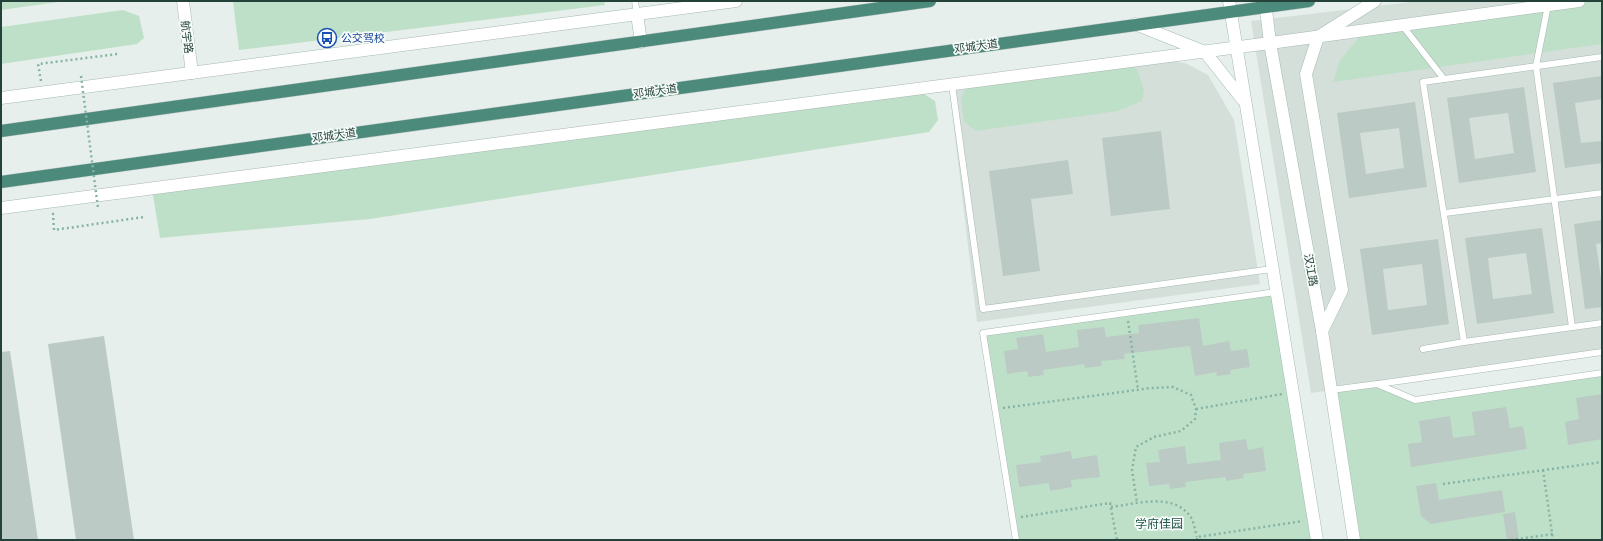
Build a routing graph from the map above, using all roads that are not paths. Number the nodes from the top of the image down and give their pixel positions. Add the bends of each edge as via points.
1 (183, 1) edge
2 (635, 1) edge
3 (736, 1) edge
4 (930, 1) edge
5 (1309, 1) edge
6 (1375, 1) edge
7 (1579, 1) edge
8 (1265, 4) edge
9 (1548, 5) junction
10 (1229, 6) edge
11 (637, 14) junction
12 (1135, 24) junction
13 (1402, 25) junction
14 (1318, 36) junction
15 (641, 42) junction
16 (1270, 43) junction
17 (1235, 48) junction
18 (1205, 52) junction
19 (1602, 57) edge
20 (1536, 66) junction
21 (192, 74) junction
22 (1444, 79) junction
23 (952, 84) junction
24 (1, 98) edge
25 (1244, 102) junction
26 (1, 131) edge
27 (1, 182) edge
28 (1602, 193) edge
29 (1555, 199) junction
30 (1, 208) edge
31 (1444, 213) junction
32 (1272, 269) junction
33 (1276, 292) junction
34 (1602, 323) edge
35 (1572, 327) junction
36 (1322, 331) junction
37 (1464, 342) junction
38 (1423, 349) dead end
39 (1602, 352) edge
40 (1602, 373) edge
41 (1377, 384) junction
42 (1331, 390) junction
43 (1016, 540) edge
44 (1316, 540) edge
45 (1354, 540) edge

1 - 21 street, 航宇路
2 - 11 lane
3 - 11 street
4 - 15 highway
5 - 8 highway, 邓城大道
6 - 14 street
7 - 9 street
8 - 10 highway, 邓城大道
8 - 16 street, 汉江路
9 - 13 street
9 - 20 lane
10 - 12 highway, 邓城大道
10 - 17 street
11 - 15 street
11 - 21 street
12 - 18 street
12 - 27 highway, 邓城大道
13 - 14 street
13 - 22 lane
14 - 16 street
14 - 36 street via 1306,74 1342,290
15 - 26 highway
16 - 17 street
16 - 36 street, 汉江路
17 - 18 street
17 - 25 street
18 - 23 street
18 - 25 street
19 - 20 lane
20 - 22 lane
20 - 29 lane
21 - 24 street
22 - 31 lane via 1423,82
23 - 30 street
23 - 32 lane via 983,309
25 - 32 street
28 - 29 lane
29 - 31 lane
29 - 35 lane
31 - 37 lane
32 - 33 street
33 - 43 lane via 983,333
33 - 44 street
34 - 35 lane
35 - 37 lane
36 - 42 street, 汉江路
37 - 38 lane
39 - 41 lane
40 - 41 lane via 1415,400
41 - 42 lane
42 - 45 street, 汉江路

